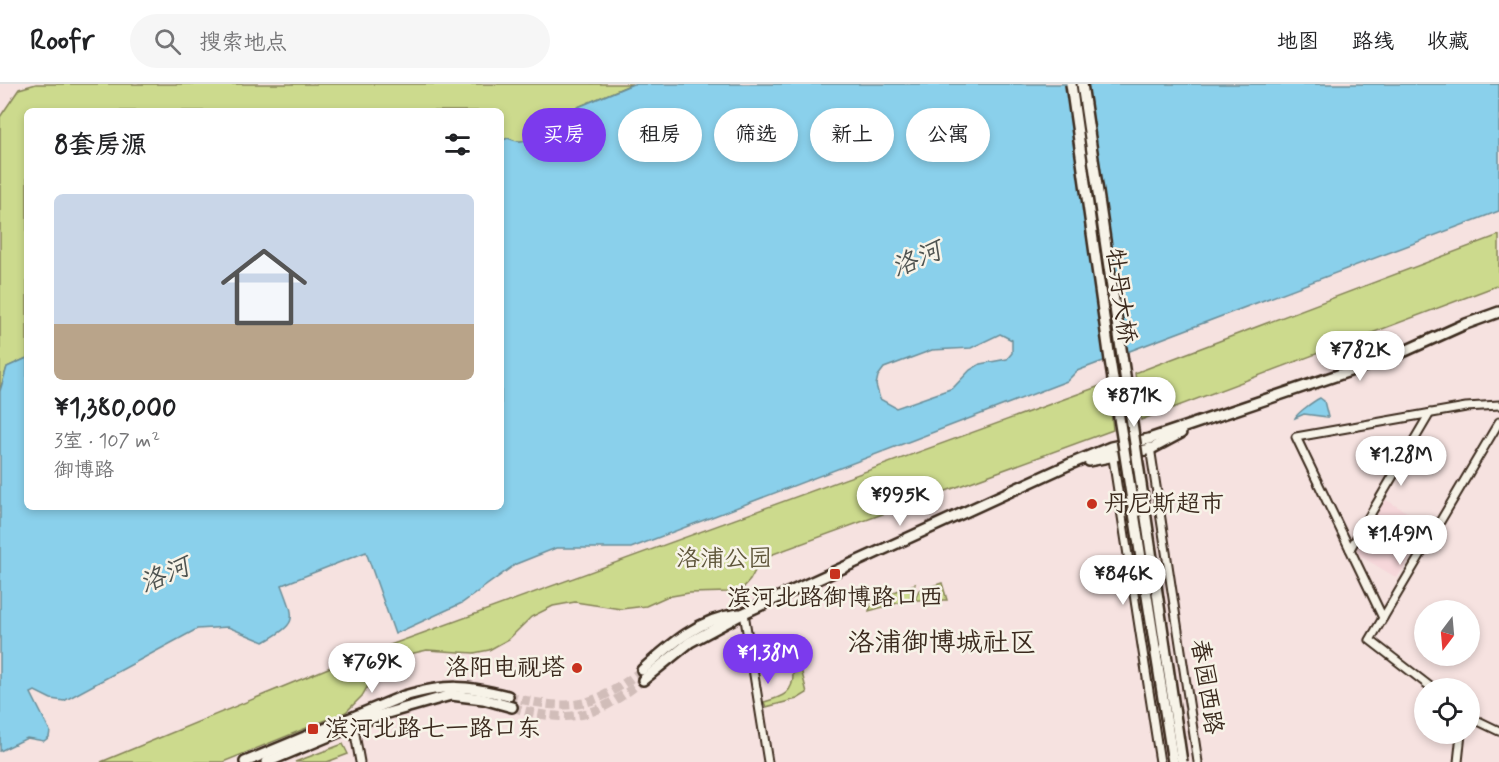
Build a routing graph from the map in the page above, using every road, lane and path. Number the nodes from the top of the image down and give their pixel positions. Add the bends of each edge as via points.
1 (1071, 84) edge
2 (1082, 84) edge
3 (1499, 306) edge
4 (1499, 312) edge
5 (1463, 324) junction
6 (1499, 405) edge
7 (1431, 413) junction
8 (1499, 422) edge
9 (1150, 444) junction
10 (1112, 451) junction
11 (1350, 549) junction
12 (744, 613) junction
13 (1383, 618) junction
14 (642, 669) tunnel mouth
15 (1419, 678) edge
16 (643, 680) tunnel mouth
17 (508, 696) tunnel mouth
18 (512, 707) tunnel mouth
19 (353, 722) junction
20 (1480, 722) edge
21 (1499, 731) edge
22 (1460, 744) edge
23 (245, 762) edge
24 (267, 762) edge
25 (360, 762) edge
26 (768, 762) edge
27 (1160, 762) edge
28 (1173, 762) edge
29 (1182, 762) edge
30 (1198, 762) edge
31 (1458, 762) edge

1 - 28 main road, 牡丹大桥, bridge
2 - 29 main road, 牡丹大桥, bridge
3 - 5 main road
4 - 5 main road
5 - 9 main road via 1394,356 1210,419
6 - 7 street
7 - 11 street
7 - 11 street via 1296,437
8 - 13 street
9 - 10 main road
9 - 30 street, 春园西路
10 - 12 main road via 1068,465
10 - 27 street
11 - 13 street
12 - 14 main road via 719,616 678,639
12 - 16 main road via 690,642
12 - 26 street
13 - 15 street via 1370,640
17 - 19 main road via 452,685 404,696
18 - 19 main road via 451,695
19 - 23 main road
19 - 24 main road
19 - 25 street
20 - 21 street
22 - 31 street

